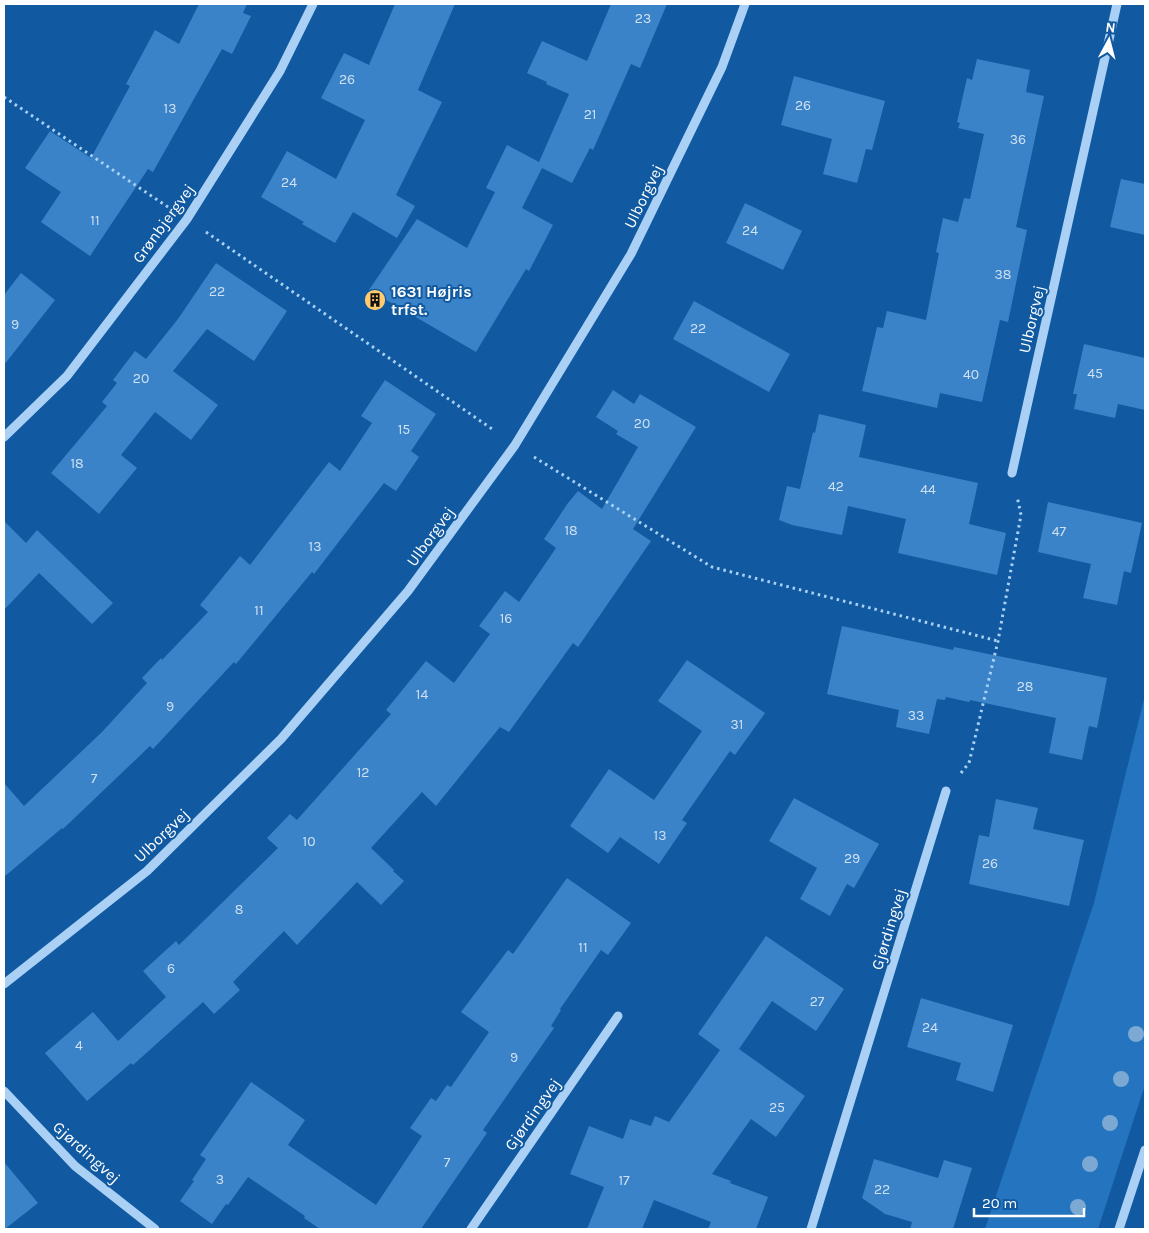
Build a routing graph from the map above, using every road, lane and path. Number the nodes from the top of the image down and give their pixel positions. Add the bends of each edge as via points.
1 (313, 4) edge
2 (745, 4) edge
3 (1118, 4) edge
4 (4, 97) edge
5 (187, 219) junction
6 (4, 437) edge
7 (515, 445) junction
8 (1012, 474) joint
9 (998, 641) junction
10 (946, 791) joint
11 (4, 984) edge
12 (618, 1016) dead end
13 (4, 1091) edge
14 (1145, 1150) edge
15 (155, 1229) edge
16 (471, 1229) edge
17 (811, 1229) edge
18 (1119, 1229) edge

1 - 5 street, Grønbjergvej via 280,71
2 - 7 street, Ulborgvej via 722,67 631,254
3 - 8 street, Ulborgvej
4 - 5 path
5 - 6 street, Grønbjergvej via 67,376
5 - 7 path
7 - 9 path via 712,567
7 - 11 street, Ulborgvej via 408,592 281,738 147,870
8 - 9 path via 1021,515
9 - 10 path via 969,763
10 - 17 street, Gjørdingvej
12 - 16 street, Gjørdingvej
13 - 15 street, Gjørdingvej via 75,1166
14 - 18 street

